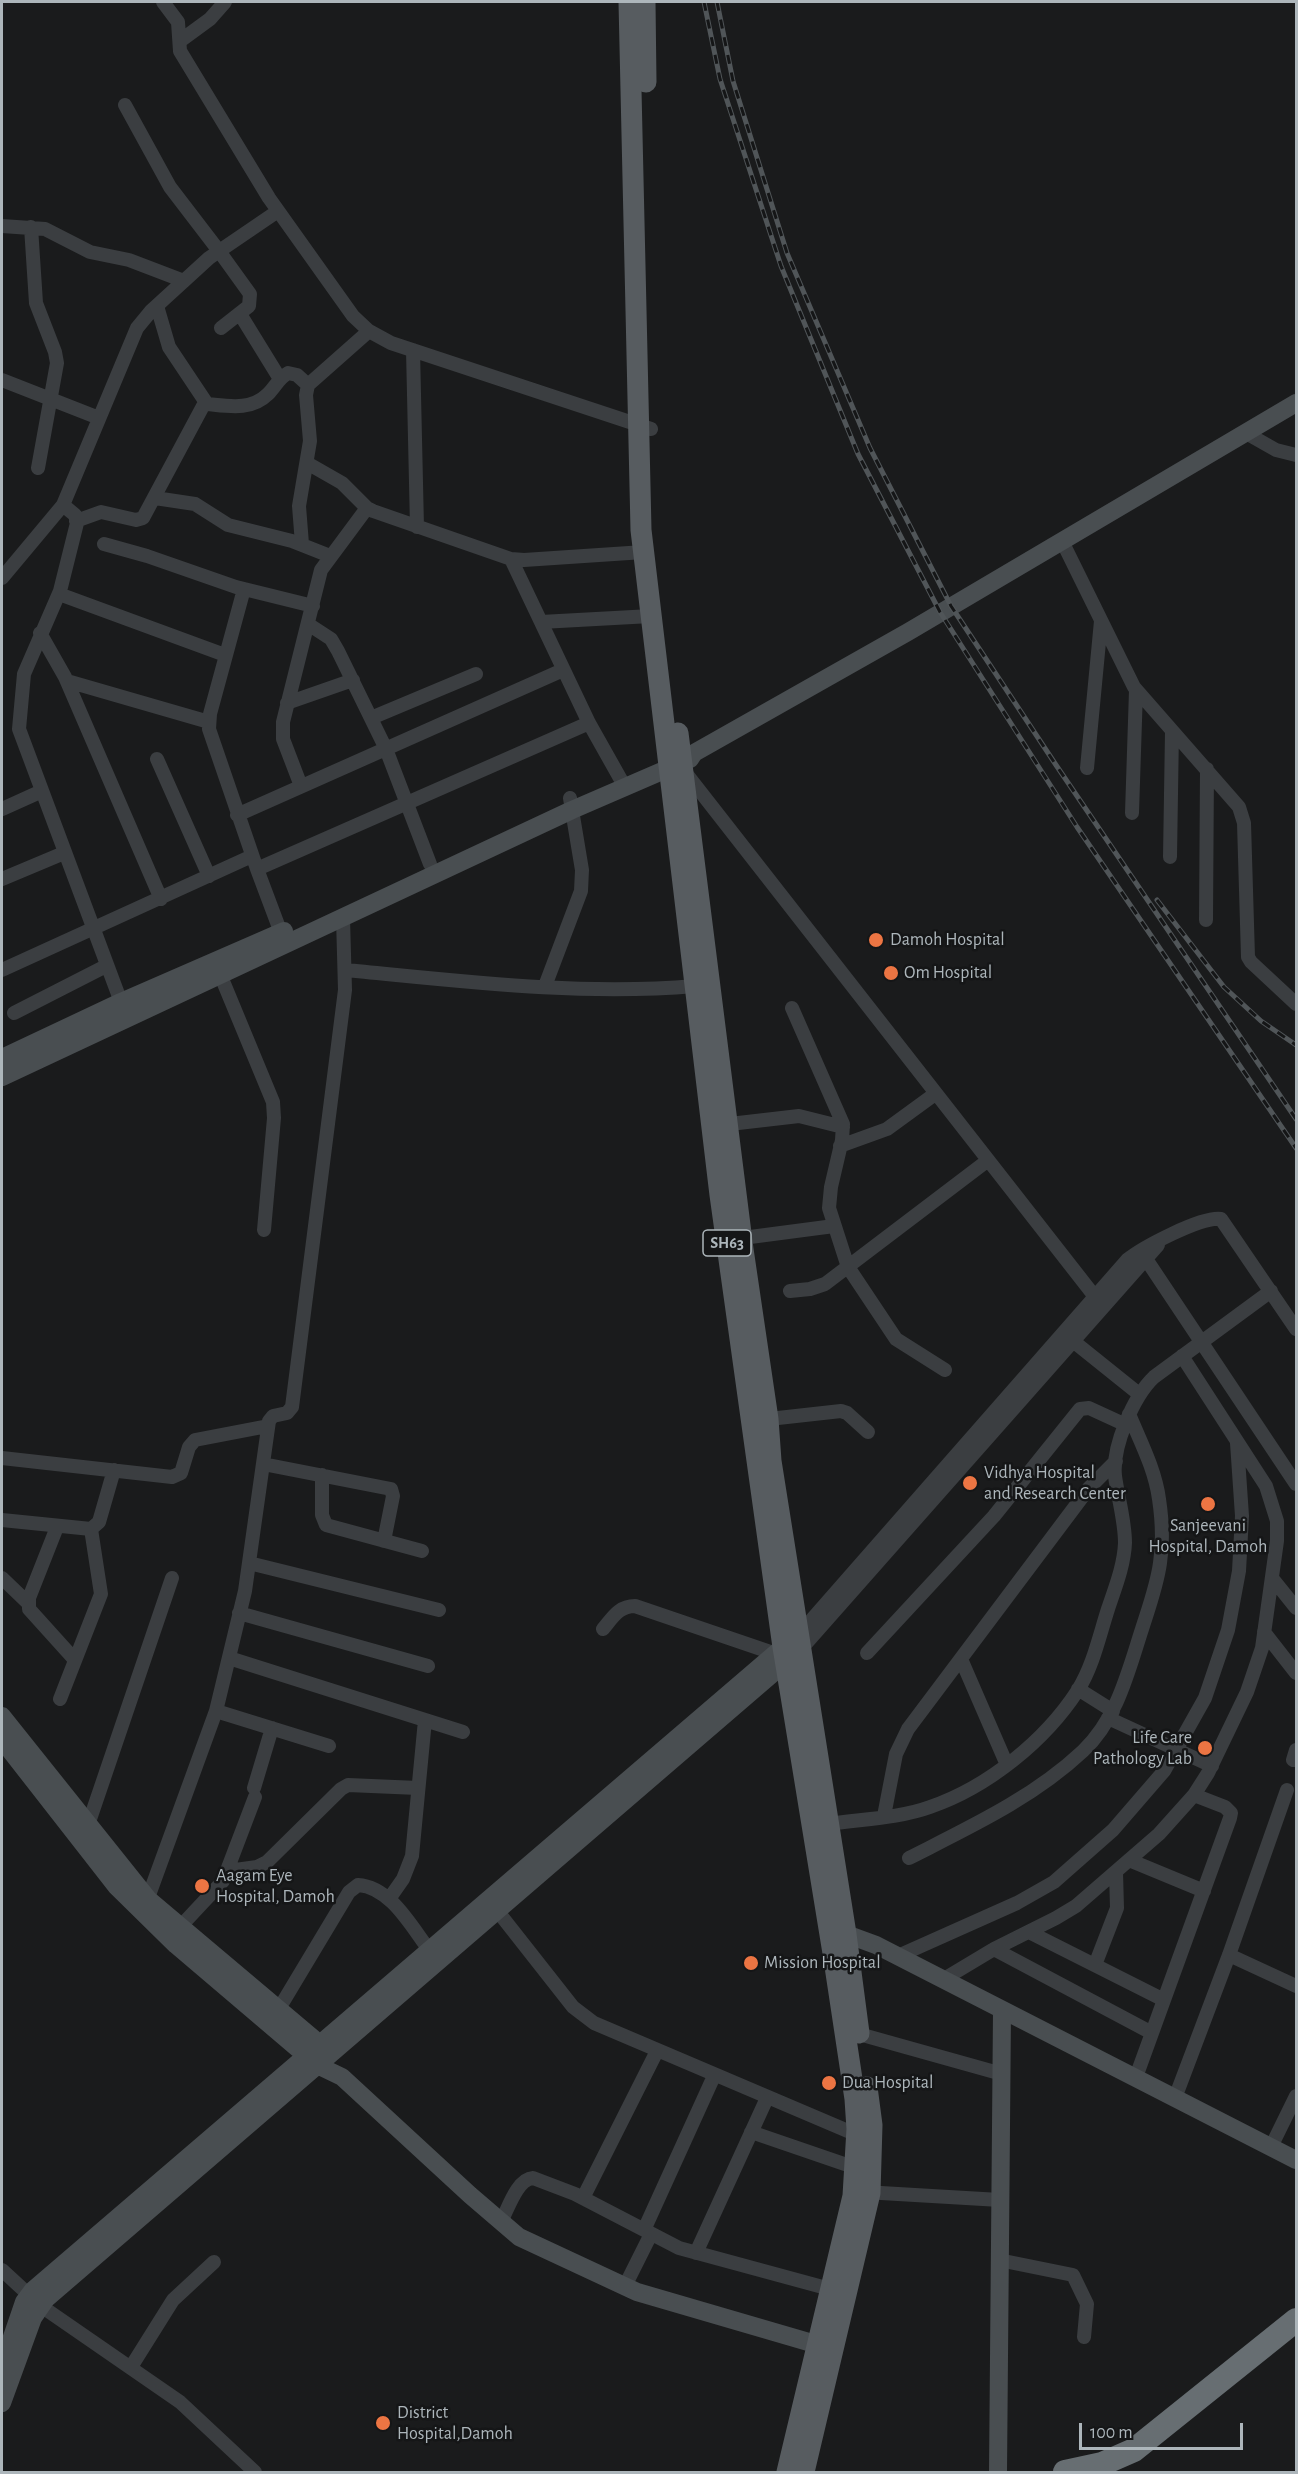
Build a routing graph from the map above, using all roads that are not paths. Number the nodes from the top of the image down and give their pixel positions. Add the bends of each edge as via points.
1 (163, 2) edge
2 (225, 2) edge
3 (629, 2) edge
4 (645, 2) edge
5 (180, 41) junction
6 (125, 105) dead end
7 (278, 211) junction
8 (2, 226) edge
9 (31, 227) junction
10 (219, 251) junction
11 (184, 281) junction
12 (157, 306) junction
13 (240, 314) junction
14 (222, 328) dead end
15 (369, 331) junction
16 (413, 350) junction
17 (280, 379) junction
18 (2, 380) edge
19 (308, 385) junction
20 (52, 400) junction
21 (1296, 403) edge
22 (207, 404) junction
23 (99, 418) junction
24 (645, 427) junction
25 (1246, 433) junction
26 (1296, 455) edge
27 (307, 463) junction
28 (38, 468) dead end
29 (155, 498) junction
30 (63, 505) junction
31 (367, 508) junction
32 (76, 521) junction
33 (417, 527) junction
34 (1062, 541) junction
35 (104, 544) dead end
36 (302, 544) junction
37 (644, 552) junction
38 (330, 556) junction
39 (510, 559) junction
40 (2, 578) edge
41 (244, 589) junction
42 (59, 594) junction
43 (313, 606) junction
44 (651, 616) junction
45 (1101, 620) junction
46 (541, 622) junction
47 (308, 624) junction
48 (40, 633) junction
49 (225, 655) junction
50 (563, 670) junction
51 (476, 674) dead end
52 (352, 680) junction
53 (67, 681) junction
54 (1136, 690) junction
55 (287, 703) junction
56 (371, 718) junction
57 (209, 722) junction
58 (590, 723) junction
59 (1172, 731) junction
60 (386, 749) junction
61 (157, 759) dead end
62 (680, 761) junction
63 (1087, 768) dead end
64 (1207, 769) junction
65 (622, 783) junction
66 (301, 786) junction
67 (42, 791) junction
68 (408, 803) junction
69 (571, 804) junction
70 (2, 809) edge
71 (1132, 813) dead end
72 (237, 815) junction
73 (64, 853) junction
74 (1170, 857) dead end
75 (254, 862) junction
76 (430, 864) junction
77 (209, 876) junction
78 (2, 879) edge
79 (161, 898) junction
80 (343, 918) junction
81 (1206, 920) dead end
82 (93, 931) junction
83 (281, 933) junction
84 (106, 966) junction
85 (2, 970) edge
86 (345, 970) junction
87 (220, 974) junction
88 (545, 986) junction
89 (701, 996) junction
90 (121, 1002) junction
91 (1296, 1004) edge
92 (792, 1008) dead end
93 (14, 1013) dead end
94 (2, 1059) edge
95 (2, 1077) edge
96 (935, 1094) junction
97 (720, 1125) junction
98 (843, 1127) junction
99 (840, 1146) junction
100 (987, 1161) junction
101 (834, 1226) junction
102 (264, 1230) dead end
103 (1163, 1238) junction
104 (734, 1239) junction
105 (1146, 1258) junction
106 (848, 1267) junction
107 (790, 1291) dead end
108 (1271, 1291) junction
109 (1099, 1302) junction
110 (1296, 1329) edge
111 (1073, 1341) junction
112 (1200, 1343) junction
113 (1182, 1356) junction
114 (945, 1370) dead end
115 (1139, 1394) junction
116 (1006, 1407) junction
117 (1127, 1419) junction
118 (760, 1420) junction
119 (268, 1426) junction
120 (868, 1432) dead end
121 (1237, 1441) junction
122 (2, 1458) edge
123 (1116, 1461) junction
124 (263, 1464) junction
125 (114, 1470) junction
126 (322, 1475) junction
127 (1296, 1484) edge
128 (2, 1520) edge
129 (57, 1527) junction
130 (91, 1529) junction
131 (384, 1541) junction
132 (422, 1551) dead end
133 (249, 1563) junction
134 (2, 1578) edge
135 (172, 1578) dead end
136 (1272, 1578) junction
137 (28, 1603) junction
138 (1296, 1608) edge
139 (439, 1610) dead end
140 (239, 1613) junction
141 (603, 1629) dead end
142 (1264, 1632) junction
143 (789, 1649) junction
144 (867, 1653) dead end
145 (229, 1658) junction
146 (961, 1659) junction
147 (75, 1660) junction
148 (428, 1666) dead end
149 (1296, 1673) edge
150 (1078, 1689) junction
151 (60, 1699) dead end
152 (216, 1711) junction
153 (1111, 1715) junction
154 (2, 1716) edge
155 (425, 1720) junction
156 (272, 1728) junction
157 (463, 1732) dead end
158 (8, 1740) edge
159 (329, 1746) dead end
160 (1177, 1750) junction
161 (1007, 1765) junction
162 (1212, 1766) junction
163 (418, 1788) junction
164 (1287, 1790) dead end
165 (1194, 1796) junction
166 (884, 1816) junction
167 (820, 1825) junction
168 (82, 1829) junction
169 (909, 1858) dead end
170 (1129, 1860) junction
171 (228, 1871) junction
172 (1116, 1872) junction
173 (1204, 1891) junction
174 (389, 1899) junction
175 (145, 1906) junction
176 (493, 1906) junction
177 (180, 1927) junction
178 (1029, 1932) junction
179 (838, 1935) junction
180 (994, 1949) junction
181 (430, 1951) junction
182 (1229, 1956) junction
183 (896, 1957) junction
184 (1095, 1965) junction
185 (944, 1980) junction
186 (1296, 1986) edge
187 (387, 1996) junction
188 (1164, 2000) junction
189 (1002, 2011) junction
190 (274, 2017) junction
191 (1152, 2033) junction
192 (852, 2034) junction
193 (657, 2051) junction
194 (319, 2054) junction
195 (1002, 2074) junction
196 (714, 2076) junction
197 (1136, 2077) junction
198 (1296, 2096) edge
199 (767, 2098) junction
200 (1175, 2098) junction
201 (751, 2132) junction
202 (865, 2138) junction
203 (1270, 2147) junction
204 (1296, 2160) edge
205 (856, 2168) junction
206 (862, 2191) junction
207 (583, 2198) junction
208 (1000, 2200) junction
209 (501, 2222) junction
210 (647, 2232) junction
211 (696, 2253) junction
212 (999, 2260) junction
213 (214, 2262) dead end
214 (844, 2265) junction
215 (2, 2270) edge
216 (625, 2286) junction
217 (830, 2289) junction
218 (34, 2301) junction
219 (1296, 2320) edge
220 (1296, 2330) edge
221 (1084, 2337) dead end
222 (825, 2347) junction
223 (2, 2366) edge
224 (131, 2367) junction
225 (2, 2403) edge
226 (255, 2472) edge
227 (787, 2472) edge
228 (804, 2472) edge
229 (998, 2472) edge
230 (1065, 2472) edge
231 (1108, 2472) edge

1 - 5 street via 178,21
2 - 5 street via 210,19
3 - 24 main road, SH63
4 - 24 main road, SH63
5 - 7 street via 180,51
6 - 10 street via 170,187
7 - 10 street
7 - 15 street via 353,316
8 - 9 street
9 - 11 street via 45,229 90,252 129,260
9 - 20 street via 36,303 56,358
10 - 11 street
10 - 13 street via 250,294 249,306
11 - 12 street
12 - 22 street via 169,347
12 - 23 street via 136,328
13 - 14 street
13 - 17 street
15 - 16 street
15 - 19 street
16 - 24 street
16 - 33 street
17 - 19 street via 292,373
17 - 22 street via 257,401 237,408
18 - 20 street
19 - 27 street
20 - 23 street
20 - 28 street
21 - 25 main road
22 - 29 street via 200,410
23 - 30 street
24 - 37 main road, SH63 via 640,520
24 - 62 main road, SH63
25 - 26 street via 1276,450
25 - 34 main road
27 - 31 street via 348,488
27 - 36 street via 299,506
29 - 32 street via 140,520 101,512
29 - 36 street via 188,502 236,528
30 - 32 street via 75,515
30 - 40 street
31 - 33 street
31 - 38 street
32 - 42 street
33 - 39 street
34 - 45 street
34 - 62 main road
35 - 41 street
36 - 38 street
37 - 39 street
37 - 44 main road, SH63
38 - 43 street via 321,570
39 - 46 street
41 - 43 street
41 - 49 street
42 - 48 street
42 - 49 street
43 - 47 street
44 - 46 street
44 - 62 main road, SH63
45 - 54 street
45 - 63 street
46 - 50 street
47 - 52 street via 335,644
47 - 55 street
48 - 53 street
48 - 67 street via 24,674 19,729
49 - 57 street
50 - 58 street
50 - 60 street
51 - 56 street
52 - 55 street
52 - 56 street
53 - 57 street
53 - 79 street
54 - 59 street
54 - 71 street
55 - 66 street via 283,739
56 - 60 street
57 - 72 street via 210,736
58 - 65 street
58 - 68 street
59 - 64 street
59 - 74 street
60 - 66 street
60 - 68 street
61 - 77 street
62 - 65 main road
62 - 89 main road, SH63
62 - 96 street
64 - 81 street
64 - 91 street via 1243,815 1248,957
65 - 69 main road
66 - 72 street
67 - 70 street
67 - 73 street
68 - 75 street
68 - 76 street
69 - 76 main road
69 - 80 main road
69 - 88 street via 582,870 581,891
72 - 75 street
73 - 78 street
73 - 82 street
75 - 77 street
75 - 83 street
76 - 83 main road
77 - 79 street
79 - 82 street
80 - 86 street
80 - 87 main road
82 - 84 street
82 - 85 street
83 - 90 main road
84 - 90 street
84 - 93 street
86 - 88 street
86 - 119 street via 292,1407 287,1413 270,1418
87 - 95 main road
87 - 102 street via 273,1102
88 - 89 street
89 - 97 main road, SH63
90 - 94 main road
92 - 98 street
96 - 99 street via 887,1129
96 - 100 street
97 - 98 street via 799,1116
97 - 104 main road, SH63
98 - 99 street
99 - 101 street via 829,1198
100 - 106 street
100 - 109 street
101 - 104 street
101 - 106 street
103 - 105 street
103 - 108 street via 1212,1218 1221,1219
103 - 109 street via 1127,1260
104 - 118 main road, SH63
105 - 109 street
105 - 112 street
106 - 107 street via 818,1287
106 - 114 street via 896,1339
108 - 110 street
108 - 112 street
109 - 111 street
109 - 116 street
111 - 115 street
111 - 116 street
112 - 113 street
112 - 127 street
113 - 115 street
113 - 121 street
115 - 117 street
116 - 143 street
117 - 123 street
117 - 144 street via 1089,1408 1080,1410 994,1516
117 - 153 street via 1155,1478 1161,1562
118 - 120 street via 841,1411
118 - 143 main road, SH63 via 771,1461
119 - 124 street
119 - 125 street via 195,1440 178,1475
121 - 136 street via 1274,1504 1277,1541
121 - 160 street via 1242,1516 1239,1571 1230,1620 1204,1698
122 - 125 street
123 - 146 street via 1089,1488
123 - 150 street via 1123,1557 1091,1664
124 - 126 street
124 - 133 street
125 - 130 street via 99,1522
126 - 131 street via 322,1515 326,1525
126 - 131 street via 391,1489
128 - 129 street
129 - 130 street
129 - 137 street
130 - 147 street via 102,1589
131 - 132 street
133 - 139 street
133 - 140 street
134 - 137 street
135 - 168 street
136 - 138 street
136 - 142 street
137 - 147 street via 31,1613
140 - 145 street
140 - 148 street
141 - 143 street via 617,1612 635,1606
142 - 149 street
142 - 162 street via 1247,1692
143 - 167 main road, SH63
143 - 176 main road
145 - 152 street
145 - 155 street
146 - 161 street
146 - 166 street via 899,1746
147 - 151 street
150 - 153 street
150 - 161 street via 1049,1727
152 - 156 street
152 - 175 street
153 - 160 street
153 - 169 street via 1085,1749 1029,1793
154 - 158 main road
155 - 157 street
155 - 163 street
156 - 159 street
156 - 171 street
158 - 168 main road
160 - 162 street
160 - 183 street via 1113,1830 1054,1882 1017,1903
161 - 166 street via 930,1808
162 - 165 street
163 - 171 street via 348,1785 267,1862
163 - 174 street via 410,1864
164 - 182 street
165 - 170 street
165 - 173 street via 1231,1813
166 - 167 street
167 - 179 main road, SH63
168 - 175 main road
170 - 172 street
170 - 173 street
171 - 177 street via 219,1887
172 - 178 street via 1076,1906
172 - 184 street via 1117,1908
173 - 188 street
174 - 181 street
174 - 190 street via 364,1886 353,1888
175 - 177 main road
175 - 190 main road via 176,1945
176 - 181 main road
176 - 187 main road
176 - 193 street via 582,2015
177 - 190 main road
178 - 180 street
178 - 184 street
179 - 183 main road via 862,1939
179 - 192 main road, SH63
180 - 185 street
180 - 191 street
181 - 187 main road
182 - 186 street
182 - 200 street
183 - 185 main road
184 - 188 street
185 - 189 main road
187 - 194 main road
188 - 191 street
189 - 195 main road
189 - 197 main road
190 - 194 main road
191 - 197 street
192 - 195 street
192 - 202 main road, SH63 via 871,2110
193 - 196 street
193 - 207 street
194 - 209 main road
194 - 218 main road
195 - 208 main road
196 - 199 street
196 - 210 street
197 - 200 main road
198 - 203 street
199 - 201 street
199 - 202 street
200 - 203 main road
201 - 205 street
201 - 211 street
202 - 205 main road, SH63
202 - 206 main road, SH63
203 - 204 main road
205 - 206 main road, SH63
206 - 208 street
206 - 214 main road, SH63
207 - 209 street via 528,2178
207 - 210 street
208 - 212 main road
209 - 216 main road via 519,2237
210 - 211 street
210 - 216 street
211 - 217 street
212 - 221 street via 1073,2275 1087,2304
212 - 229 main road
213 - 224 street via 168,2307
214 - 217 main road, SH63
214 - 222 main road, SH63
215 - 218 street
216 - 222 main road
217 - 222 main road, SH63
218 - 223 main road
218 - 224 street
218 - 225 main road via 33,2318
219 - 230 highway via 1134,2450 1102,2464
220 - 231 highway via 1140,2458
222 - 227 main road, SH63
222 - 228 main road, SH63
224 - 226 street via 180,2402

